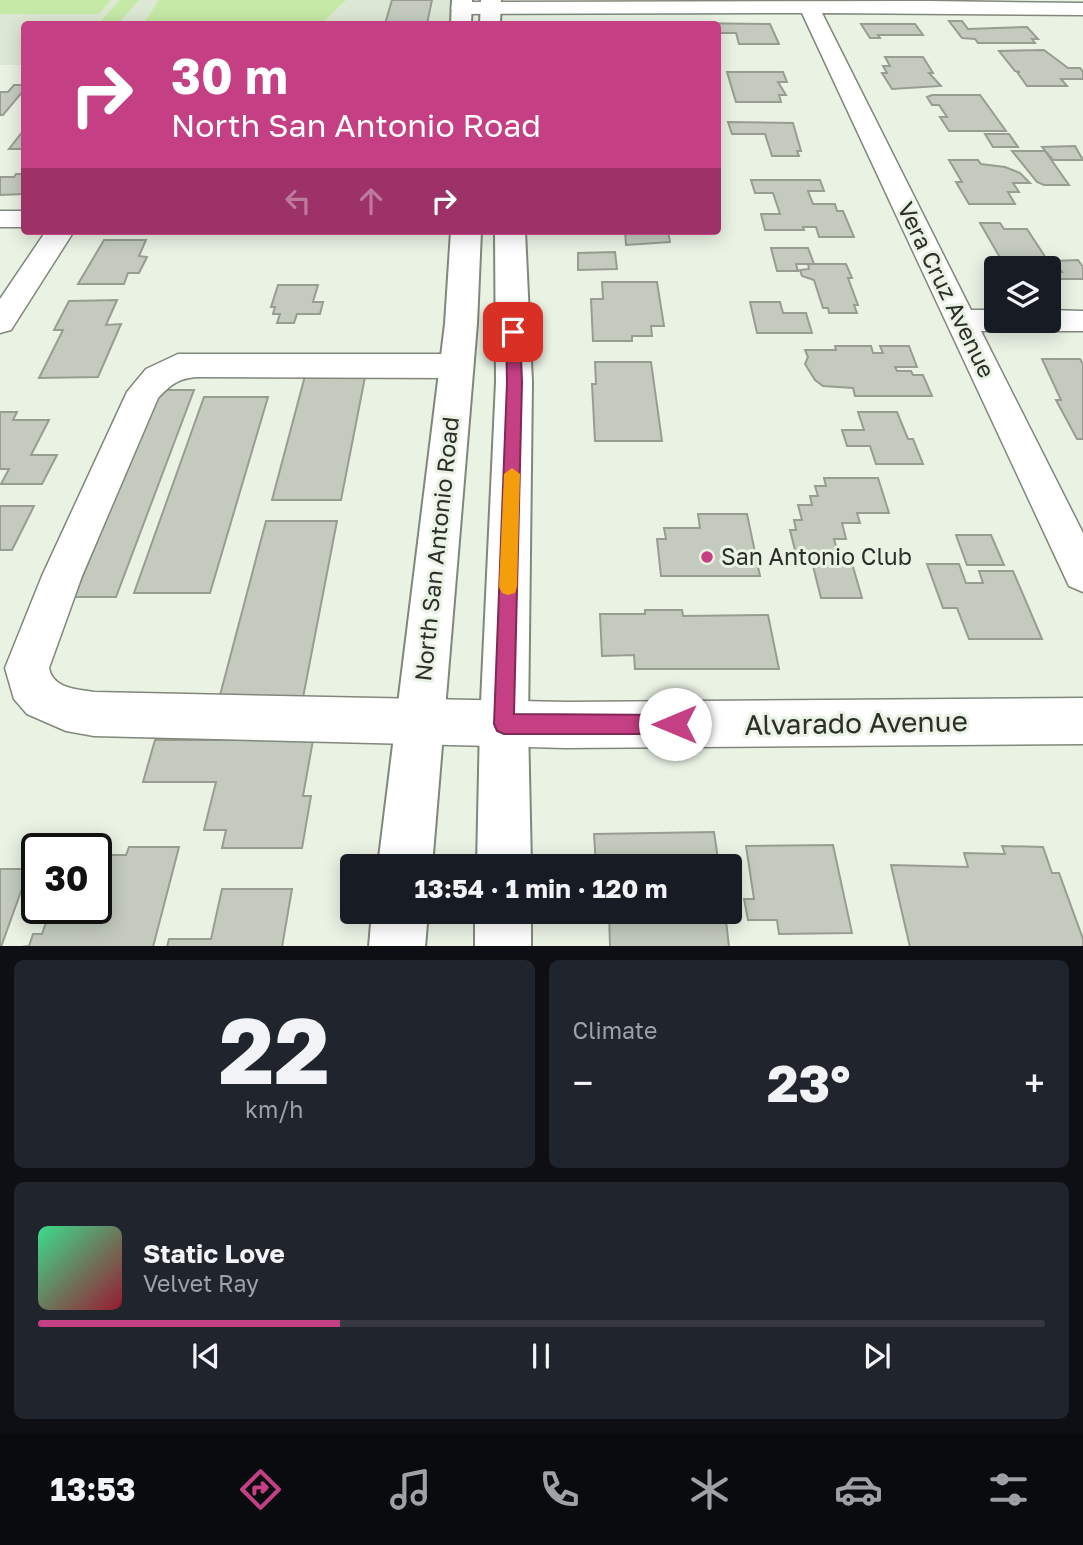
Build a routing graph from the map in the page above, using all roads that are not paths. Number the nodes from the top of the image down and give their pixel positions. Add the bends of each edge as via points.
1 (925, 3) edge
2 (809, 7) junction
3 (606, 9) junction
4 (1074, 9) edge
5 (461, 11) edge
6 (491, 11) edge
7 (617, 21) edge
8 (1083, 27) edge
9 (0, 219) edge
10 (21, 219) edge
11 (57, 235) edge
12 (466, 235) edge
13 (510, 235) edge
14 (961, 320) junction
15 (1083, 321) edge
16 (0, 323) edge
17 (457, 366) junction
18 (1083, 574) edge
19 (419, 721) junction
20 (1083, 721) edge
21 (504, 724) junction
22 (406, 854) edge
23 (503, 854) edge
24 (399, 924) edge
25 (503, 924) edge
26 (397, 946) edge
27 (503, 946) edge

1 - 2 street
1 - 4 street
2 - 3 street
2 - 14 street, Vera Cruz Avenue
3 - 6 street
3 - 7 street
4 - 8 street
5 - 6 street
9 - 10 street
11 - 16 street
12 - 17 main road, North San Antonio Road
13 - 21 main road via 514,382
14 - 15 street
14 - 18 street, Vera Cruz Avenue
17 - 19 main road, North San Antonio Road
17 - 19 street, Alvarado Avenue via 201,365 178,366 158,377 144,392 124,432 27,668 30,684 43,699 94,714
19 - 21 street, Alvarado Avenue
19 - 22 main road, North San Antonio Road
20 - 21 street, Alvarado Avenue
21 - 23 main road
24 - 26 main road
25 - 27 main road

